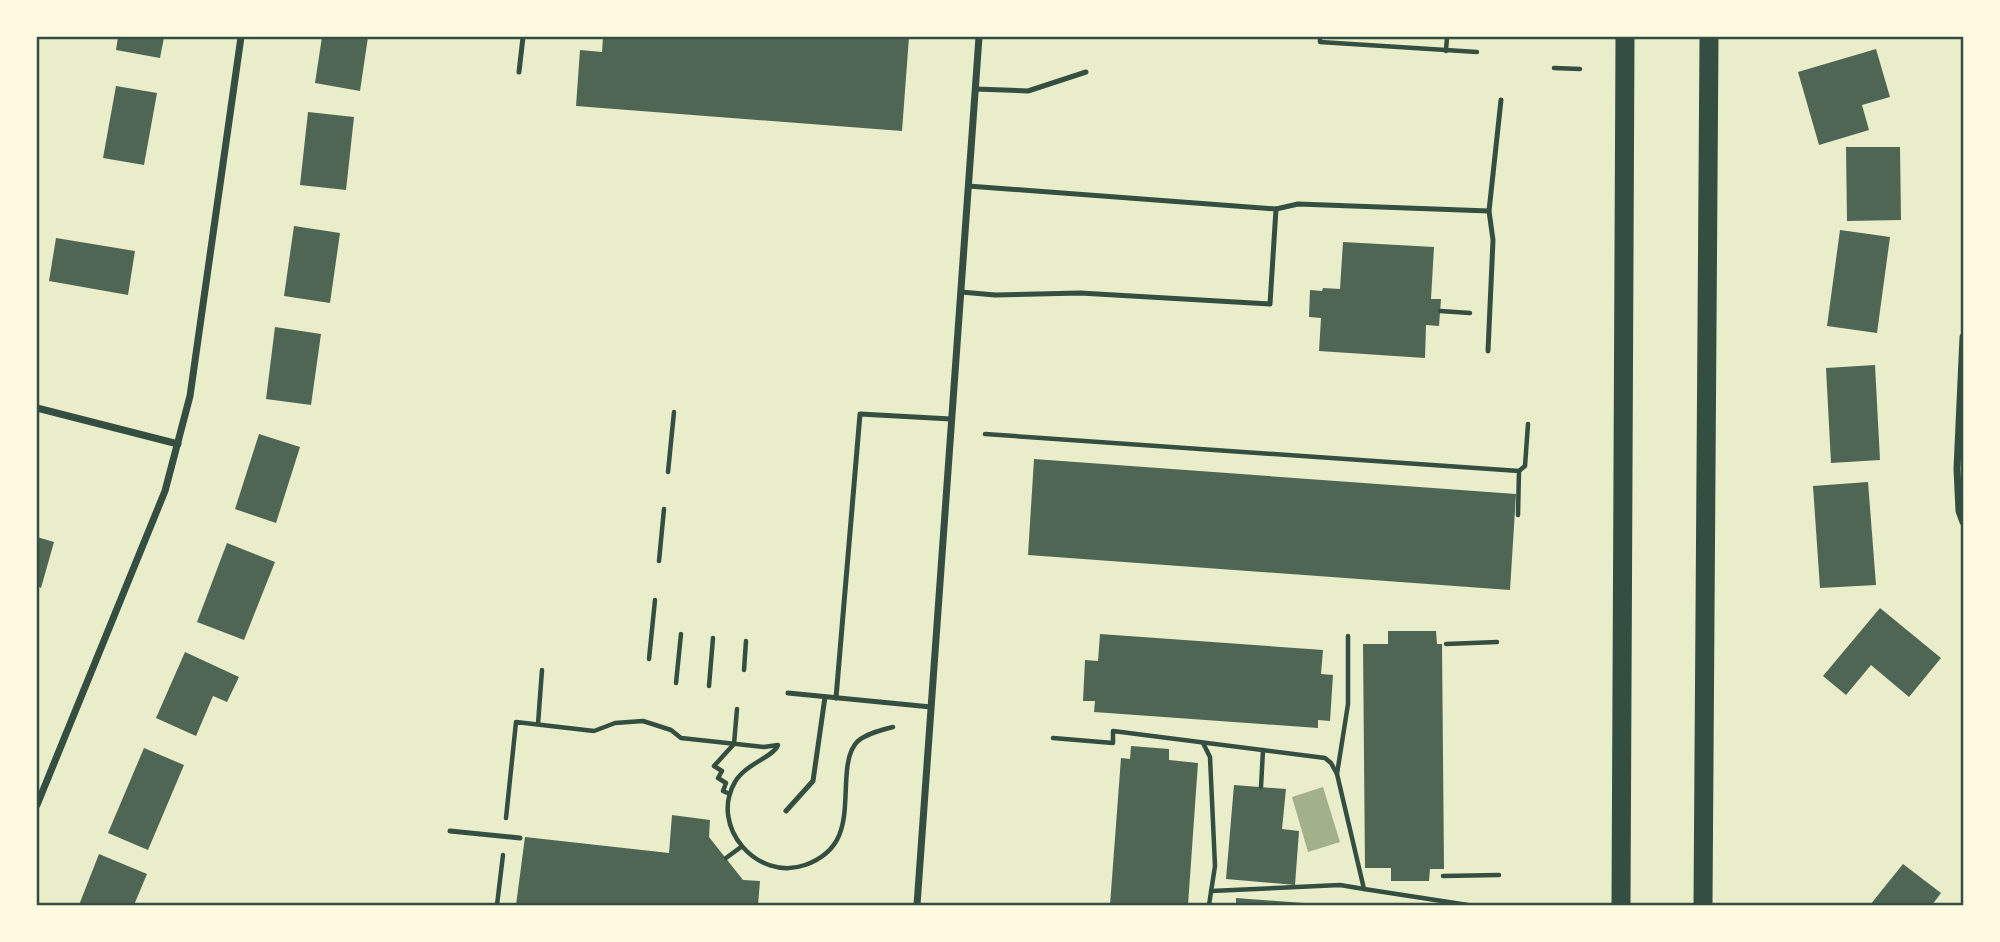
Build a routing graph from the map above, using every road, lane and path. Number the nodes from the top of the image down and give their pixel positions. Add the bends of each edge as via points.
1 (241, 37) edge
2 (523, 37) edge
3 (979, 37) edge
4 (1320, 37) edge
5 (1447, 37) edge
6 (1625, 37) edge
7 (1709, 37) edge
8 (1446, 51) junction
9 (1477, 52) dead end
10 (1554, 68) dead end
11 (1580, 69) dead end
12 (519, 72) dead end
13 (1086, 72) dead end
14 (975, 89) junction
15 (1501, 100) dead end
16 (968, 186) junction
17 (1276, 209) junction
18 (1489, 211) junction
19 (961, 292) junction
20 (1440, 311) dead end
21 (1490, 314) junction
22 (1963, 337) edge
23 (1488, 351) dead end
24 (37, 408) edge
25 (674, 412) dead end
26 (951, 419) junction
27 (1528, 424) dead end
28 (985, 434) dead end
29 (178, 444) junction
30 (1520, 471) junction
31 (668, 472) dead end
32 (664, 509) dead end
33 (1518, 514) dead end
34 (1963, 522) edge
35 (659, 561) dead end
36 (655, 600) dead end
37 (681, 634) dead end
38 (1348, 636) dead end
39 (713, 638) dead end
40 (746, 641) dead end
41 (1497, 642) dead end
42 (1446, 644) dead end
43 (649, 659) dead end
44 (542, 670) dead end
45 (744, 670) dead end
46 (676, 683) dead end
47 (709, 686) dead end
48 (788, 693) dead end
49 (825, 697) junction
50 (836, 698) junction
51 (931, 707) junction
52 (737, 709) dead end
53 (538, 724) junction
54 (893, 727) dead end
55 (1052, 738) dead end
56 (1203, 743) junction
57 (734, 744) junction
58 (1263, 750) junction
59 (1336, 774) junction
60 (1261, 787) dead end
61 (730, 794) junction
62 (37, 806) edge
63 (786, 811) dead end
64 (506, 819) dead end
65 (450, 831) dead end
66 (520, 838) dead end
67 (741, 847) junction
68 (503, 854) dead end
69 (726, 858) dead end
70 (1499, 875) dead end
71 (1443, 876) dead end
72 (1364, 889) junction
73 (1211, 891) junction
74 (497, 905) edge
75 (918, 905) edge
76 (1209, 905) edge
77 (1468, 905) edge
78 (1621, 905) edge
79 (1703, 905) edge

1 - 29 street via 190,396
2 - 12 lane
3 - 14 street
4 - 8 path via 1320,42
5 - 8 path
6 - 78 highway
7 - 79 highway
8 - 9 path
10 - 11 path
13 - 14 lane via 1028,91
14 - 16 street
15 - 18 lane
16 - 17 lane
16 - 19 street
17 - 18 lane via 1298,204
17 - 19 lane via 1270,304 1080,293
18 - 21 lane via 1493,240
19 - 26 street
20 - 21 path
21 - 23 lane
22 - 34 street via 1957,469
24 - 29 street
25 - 31 path
26 - 50 lane via 860,414
26 - 51 street
27 - 30 path via 1525,466
28 - 30 path
29 - 62 street via 165,491
30 - 33 path
32 - 35 path
36 - 43 path
37 - 46 path
38 - 59 path via 1348,704
39 - 47 path
40 - 45 path
41 - 42 path
44 - 53 path
48 - 49 lane
49 - 50 lane
49 - 63 lane via 813,780
50 - 51 lane
51 - 75 street
52 - 57 path
53 - 57 path via 593,730 643,721 681,738
53 - 64 path via 516,722
54 - 67 path via 864,737 852,749 843,830 824,853 811,862 782,869 751,857
55 - 56 path via 1113,743 1113,732
56 - 58 path
56 - 73 path via 1210,757 1215,866
57 - 61 path via 714,766 722,771 718,778 726,783 723,791
57 - 61 path via 778,745 778,749 744,769
58 - 59 path via 1325,758
58 - 60 path
59 - 72 path
61 - 67 path via 730,821
65 - 66 lane
67 - 69 path
68 - 74 path
70 - 71 path
72 - 73 path via 1340,885
72 - 77 path
73 - 76 path

